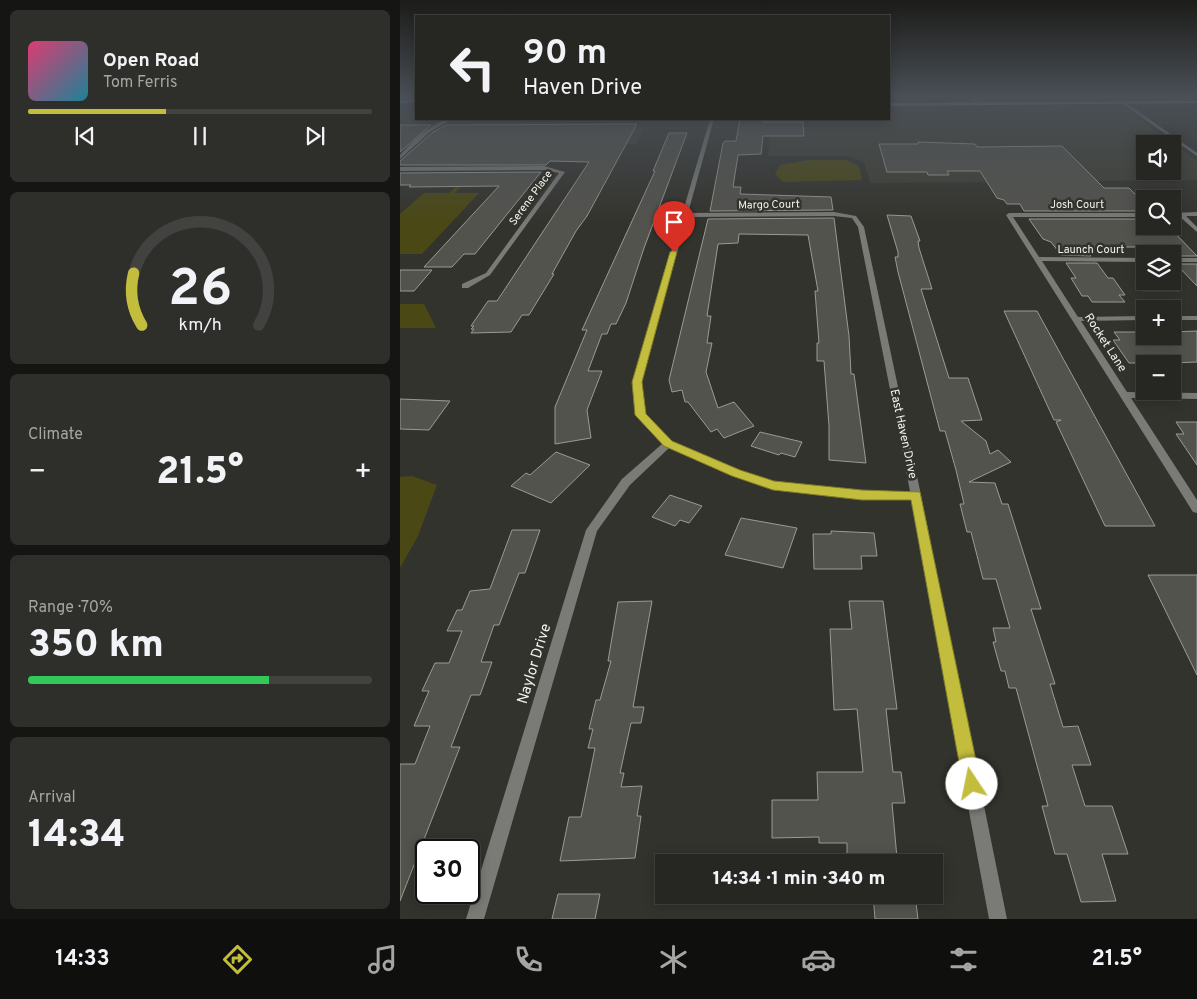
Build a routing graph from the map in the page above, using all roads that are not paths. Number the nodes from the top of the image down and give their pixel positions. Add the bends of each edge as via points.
1 (419, 139) edge
2 (706, 139) edge
3 (1173, 139) edge
4 (1197, 156) edge
5 (400, 158) edge
6 (400, 169) edge
7 (1197, 214) edge
8 (684, 215) junction
9 (1136, 215) edge
10 (1181, 215) joint
11 (1009, 216) joint
12 (854, 217) joint
13 (1197, 230) edge
14 (1037, 259) junction
15 (1136, 260) edge
16 (1181, 260) edge
17 (1197, 260) edge
18 (466, 286) dead end
19 (1136, 318) edge
20 (1181, 318) edge
21 (1197, 318) edge
22 (1075, 319) junction
23 (1124, 396) junction
24 (1197, 396) edge
25 (668, 444) junction
26 (916, 495) junction
27 (1197, 509) edge
28 (475, 919) edge
29 (998, 919) edge

1 - 5 street
2 - 8 street
3 - 4 street
6 - 18 street, Serene Place via 544,168 562,172 488,274
7 - 10 street
8 - 12 street, Margo Court via 834,214
8 - 25 street via 637,382 641,415
9 - 11 street, Josh Court
10 - 13 street
11 - 14 street, Rocket Lane
12 - 26 street, East Haven Drive via 861,227
14 - 15 street, Launch Court
14 - 22 street, Rocket Lane
16 - 17 street
19 - 22 street
20 - 21 street
22 - 23 street, Rocket Lane
23 - 24 street
23 - 27 street, Rocket Lane
25 - 26 street via 773,486 862,495
25 - 28 street, Naylor Drive via 626,482 592,530
26 - 29 street, East Haven Drive

